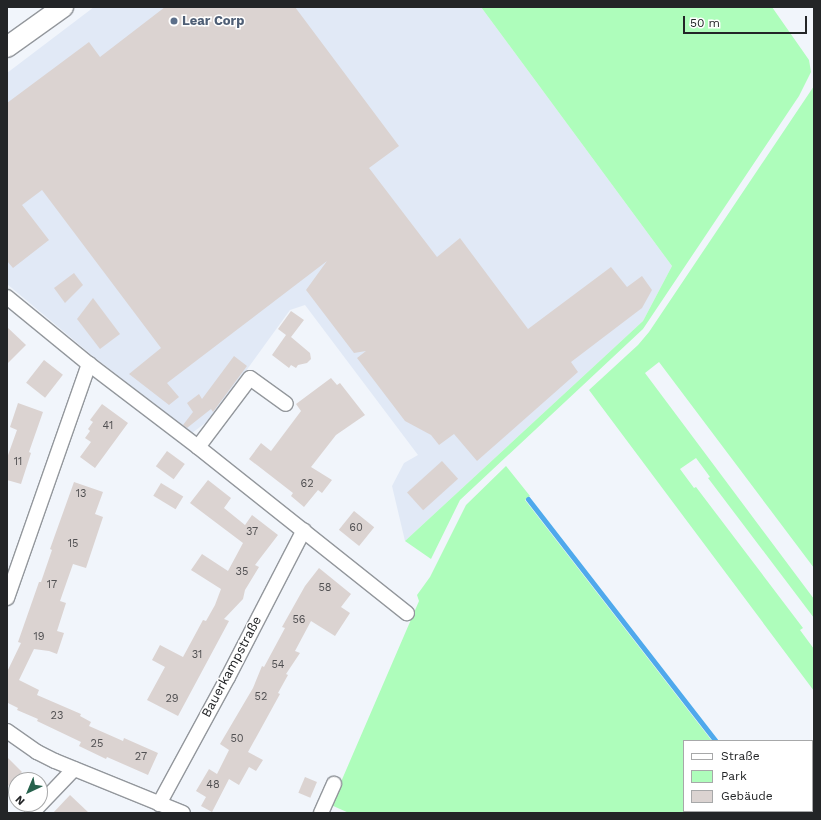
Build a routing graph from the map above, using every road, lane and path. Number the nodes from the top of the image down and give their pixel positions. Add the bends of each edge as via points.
1 (63, 7) edge
2 (7, 47) edge
3 (7, 297) edge
4 (89, 364) junction
5 (286, 404) dead end
6 (198, 446) junction
7 (304, 530) junction
8 (7, 598) edge
9 (407, 613) dead end
10 (7, 731) edge
11 (74, 769) junction
12 (334, 784) dead end
13 (159, 804) junction
14 (32, 813) edge
15 (183, 813) edge
16 (321, 813) edge

1 - 2 main road
3 - 4 street
4 - 6 street
4 - 8 street
5 - 6 street via 250,378
6 - 7 street
7 - 9 street
7 - 13 street, Bauerkampstraße
10 - 11 street via 37,752
11 - 13 street
11 - 14 street
12 - 16 street
13 - 15 street

